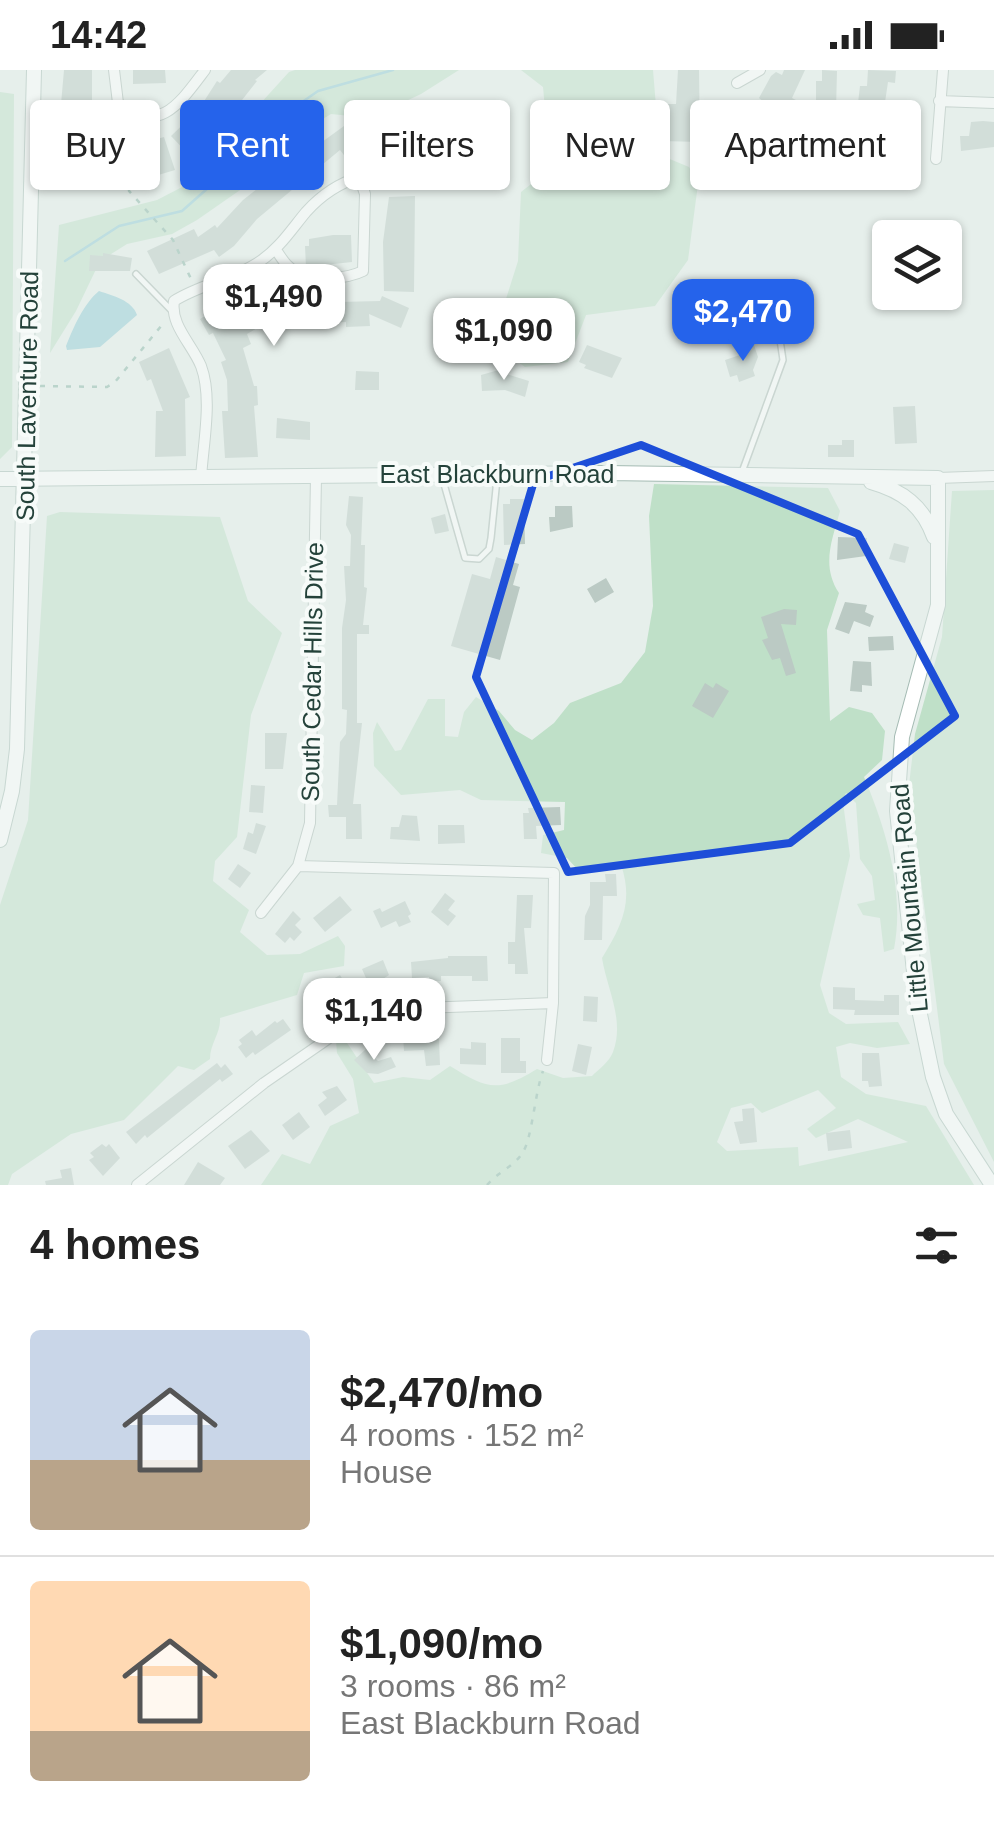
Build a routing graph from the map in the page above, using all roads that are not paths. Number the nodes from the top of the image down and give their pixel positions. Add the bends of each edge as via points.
1 (34, 70) edge
2 (114, 70) edge
3 (205, 70) edge
4 (760, 70) edge
5 (943, 70) edge
6 (737, 83) dead end
7 (34, 100) edge
8 (118, 100) edge
9 (939, 101) junction
10 (994, 103) edge
11 (160, 115) edge
12 (936, 158) dead end
13 (344, 182) edge
14 (33, 190) edge
15 (364, 190) edge
16 (276, 250) junction
17 (136, 274) dead end
18 (172, 311) junction
19 (779, 332) dead end
20 (440, 474) junction
21 (497, 474) junction
22 (741, 475) junction
23 (316, 476) junction
24 (848, 476) junction
25 (994, 476) edge
26 (202, 478) junction
27 (938, 478) junction
28 (0, 479) edge
29 (26, 480) junction
30 (938, 548) junction
31 (0, 840) edge
32 (298, 866) junction
33 (261, 914) dead end
34 (553, 1004) junction
35 (547, 1060) road end
36 (137, 1185) edge
37 (992, 1185) edge

1 - 7 street, South Laventure Road
2 - 8 street
3 - 11 street
4 - 6 street
5 - 9 street
9 - 10 street
9 - 12 street
13 - 16 street via 309,209
14 - 29 street, South Laventure Road
15 - 16 street via 362,271 308,276 287,266
16 - 18 street via 185,294
17 - 18 lane
18 - 26 street via 206,386
19 - 22 lane via 783,360
20 - 21 street, East Blackburn Road
20 - 21 lane via 465,558 472,560 489,549
20 - 23 street, East Blackburn Road
21 - 22 street, East Blackburn Road
22 - 24 street, East Blackburn Road
23 - 26 street, East Blackburn Road
23 - 32 street, South Cedar Hills Drive via 310,824
24 - 27 street, East Blackburn Road
24 - 30 street via 908,497 923,512
25 - 27 street, East Blackburn Road
26 - 29 street, East Blackburn Road
27 - 30 street, Little Mountain Road
28 - 29 street, East Blackburn Road
29 - 31 street, South Laventure Road via 17,749
30 - 37 street, Little Mountain Road via 938,605 902,737 897,811 932,1078 952,1124
32 - 33 street
32 - 34 street via 554,873
34 - 35 street
34 - 36 street via 394,1009 348,1025

